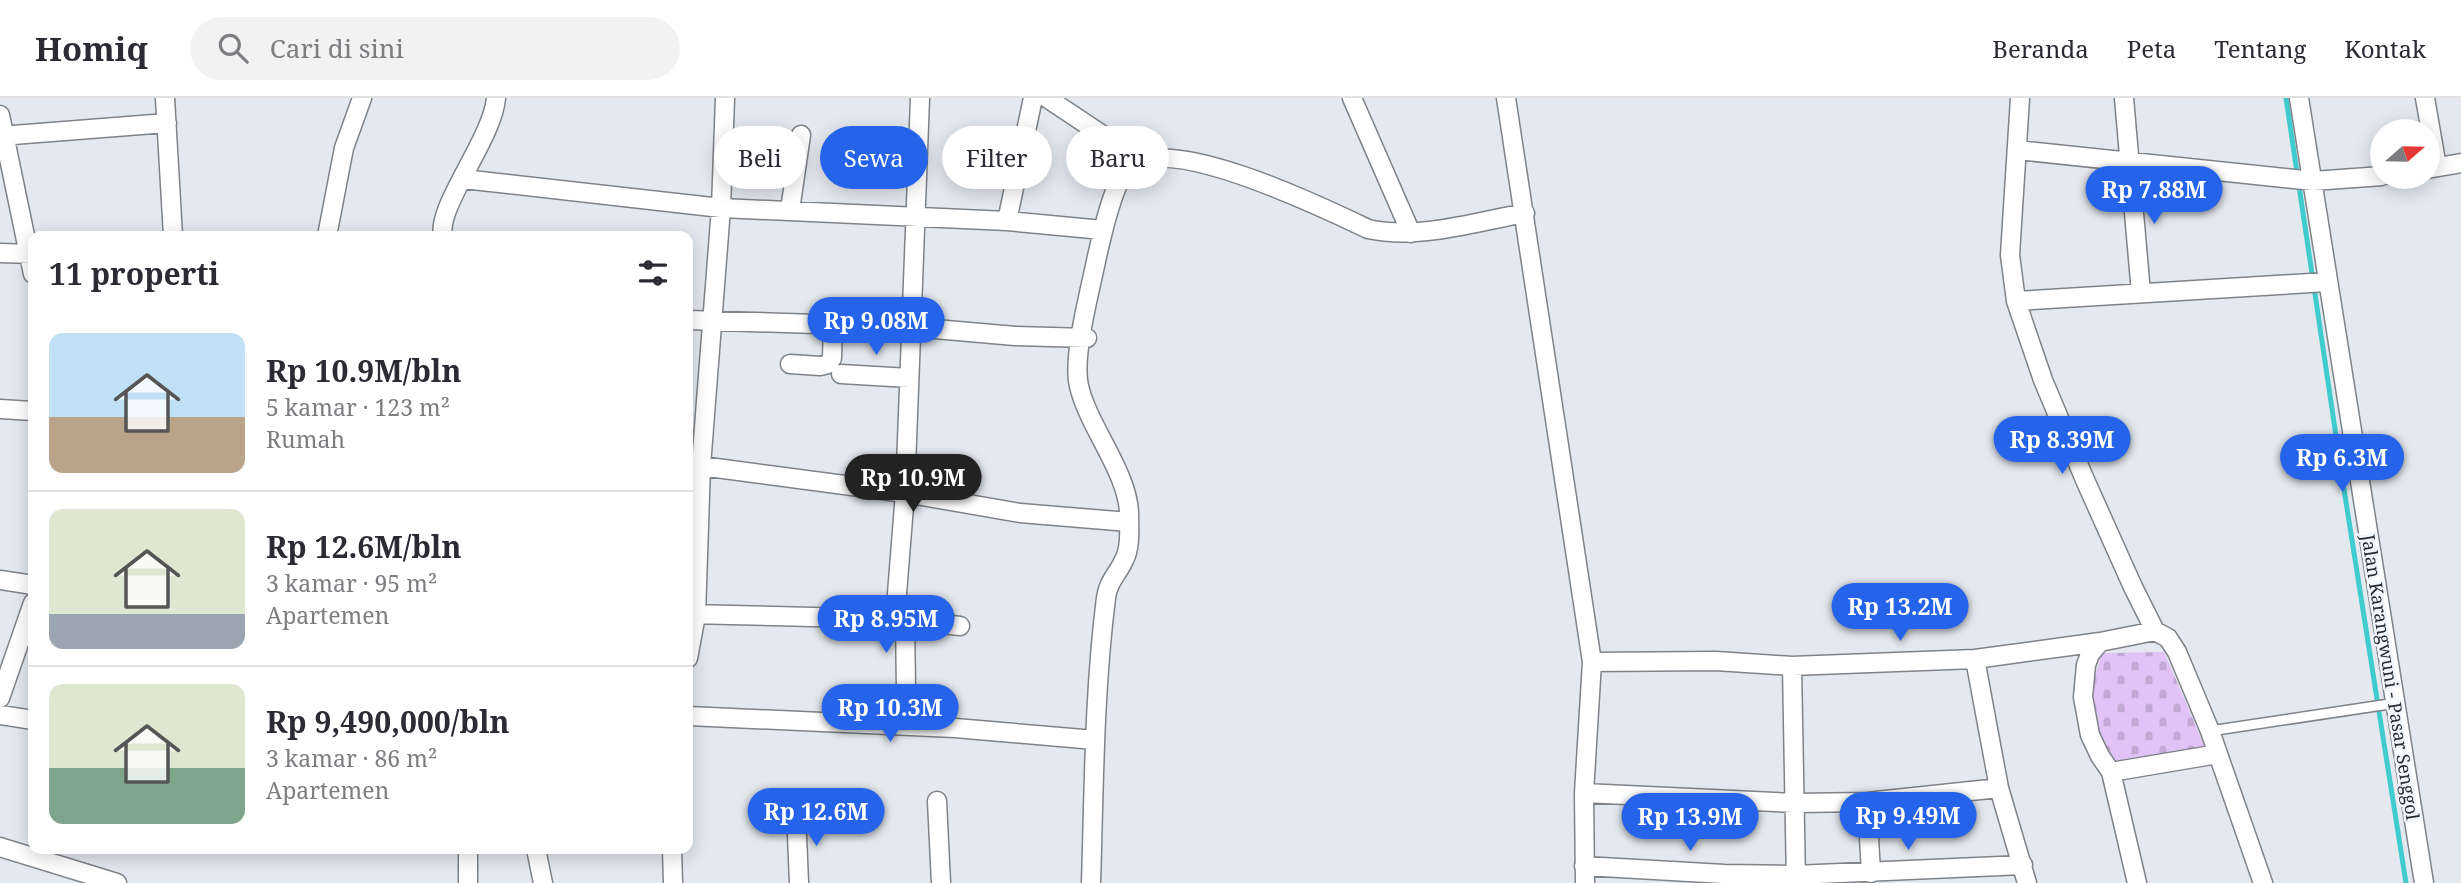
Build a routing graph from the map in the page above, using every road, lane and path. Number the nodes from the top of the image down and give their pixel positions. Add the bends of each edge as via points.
1 (165, 98) edge
2 (362, 98) edge
3 (496, 98) edge
4 (725, 98) edge
5 (920, 98) edge
6 (1033, 98) edge
7 (1047, 98) edge
8 (1352, 98) edge
9 (1506, 98) edge
10 (2020, 98) edge
11 (2124, 98) edge
12 (2299, 98) edge
13 (2426, 98) edge
14 (0, 115) edge
15 (2428, 119) edge
16 (167, 123) junction
17 (1089, 126) edge
18 (2, 136) edge
19 (2017, 150) junction
20 (1169, 159) edge
21 (2129, 162) junction
22 (2461, 163) edge
23 (2440, 167) edge
24 (2370, 177) edge
25 (463, 179) junction
26 (2313, 181) junction
27 (793, 189) edge
28 (1117, 189) edge
29 (721, 208) junction
30 (790, 210) junction
31 (1525, 213) junction
32 (915, 216) junction
33 (1007, 221) junction
34 (1104, 230) junction
35 (173, 231) edge
36 (328, 231) edge
37 (442, 231) edge
38 (1410, 233) junction
39 (28, 242) edge
40 (0, 253) edge
41 (28, 254) edge
42 (2327, 282) junction
43 (2141, 293) junction
44 (2016, 301) junction
45 (693, 320) edge
46 (713, 321) junction
47 (834, 324) junction
48 (912, 327) junction
49 (1084, 338) junction
50 (790, 364) dead end
51 (841, 374) dead end
52 (909, 378) junction
53 (0, 409) edge
54 (28, 411) edge
55 (694, 466) edge
56 (905, 493) junction
57 (1129, 522) junction
58 (693, 540) edge
59 (0, 580) edge
60 (28, 583) edge
61 (693, 614) edge
62 (28, 617) edge
63 (900, 620) junction
64 (960, 626) dead end
65 (2155, 631) junction
66 (2100, 642) junction
67 (1975, 659) junction
68 (1592, 662) junction
69 (1792, 666) junction
70 (906, 689) dead end
71 (0, 698) edge
72 (2396, 703) junction
73 (0, 715) edge
74 (693, 716) edge
75 (28, 719) edge
76 (2210, 731) junction
77 (1095, 740) junction
78 (2218, 754) junction
79 (2111, 772) junction
80 (1999, 788) junction
81 (1584, 793) junction
82 (937, 801) dead end
83 (1867, 802) junction
84 (1796, 803) junction
85 (829, 808) dead end
86 (0, 847) edge
87 (468, 854) edge
88 (537, 854) edge
89 (672, 854) edge
90 (2023, 865) junction
91 (1871, 873) junction
92 (1585, 874) edge
93 (1648, 876) edge
94 (1724, 879) edge
95 (1795, 879) edge
96 (117, 883) edge
97 (468, 883) edge
98 (543, 883) edge
99 (673, 883) edge
100 (799, 883) edge
101 (941, 883) edge
102 (1091, 883) edge
103 (2027, 883) edge
104 (2137, 883) edge
105 (2263, 883) edge
106 (2424, 883) edge

1 - 16 street
2 - 36 street via 344,148
3 - 25 street via 486,133
4 - 29 street
5 - 32 street
6 - 33 street
7 - 17 street
8 - 38 street
9 - 31 street
10 - 19 street
11 - 21 street
12 - 26 street, Jalan Karangwuni - Pasar Senggol
13 - 15 street
14 - 18 street
16 - 18 street
16 - 35 street
18 - 39 street
19 - 21 street
19 - 44 street via 2010,255
20 - 38 street via 1271,186 1368,229
21 - 26 street
21 - 43 street
22 - 23 street
24 - 26 street
25 - 29 street
25 - 37 street via 448,205
26 - 42 street, Jalan Karangwuni - Pasar Senggol
27 - 30 street
28 - 34 street
29 - 30 street
29 - 46 street
30 - 32 street
31 - 38 street
31 - 68 street
32 - 33 street
32 - 48 street
33 - 34 street
34 - 49 street via 1085,313
40 - 41 street
42 - 43 street
42 - 72 street, Jalan Karangwuni - Pasar Senggol
43 - 44 street
44 - 65 street via 2043,380
45 - 46 street
46 - 47 street
46 - 55 street
47 - 48 street
47 - 50 street via 828,364
48 - 49 street
48 - 52 street
49 - 57 street via 1079,389 1115,466
51 - 52 street
52 - 56 street
53 - 54 street
55 - 56 street
55 - 58 street
56 - 57 street via 1020,513
56 - 63 street
57 - 77 street via 1128,549 1107,587
59 - 60 street
61 - 63 street
62 - 71 street
63 - 64 street
63 - 70 street
65 - 66 street
65 - 76 street via 2168,638 2177,652
66 - 67 street
66 - 79 street via 2086,665 2083,696 2090,735
67 - 69 street
67 - 80 street
68 - 69 street
68 - 81 street
69 - 84 street
72 - 76 lane
72 - 106 street, Jalan Karangwuni - Pasar Senggol
73 - 75 street
74 - 77 street via 956,728
76 - 78 street
77 - 102 street
78 - 79 street
78 - 105 street
79 - 104 street
80 - 83 street
80 - 90 street
81 - 84 street
81 - 92 street
82 - 101 street
83 - 84 street
83 - 91 street
84 - 95 street
85 - 100 street via 796,811
86 - 96 street
87 - 97 street
88 - 98 street
89 - 99 street
90 - 91 street
90 - 103 street
91 - 95 street
92 - 93 street
93 - 94 street
94 - 95 street

